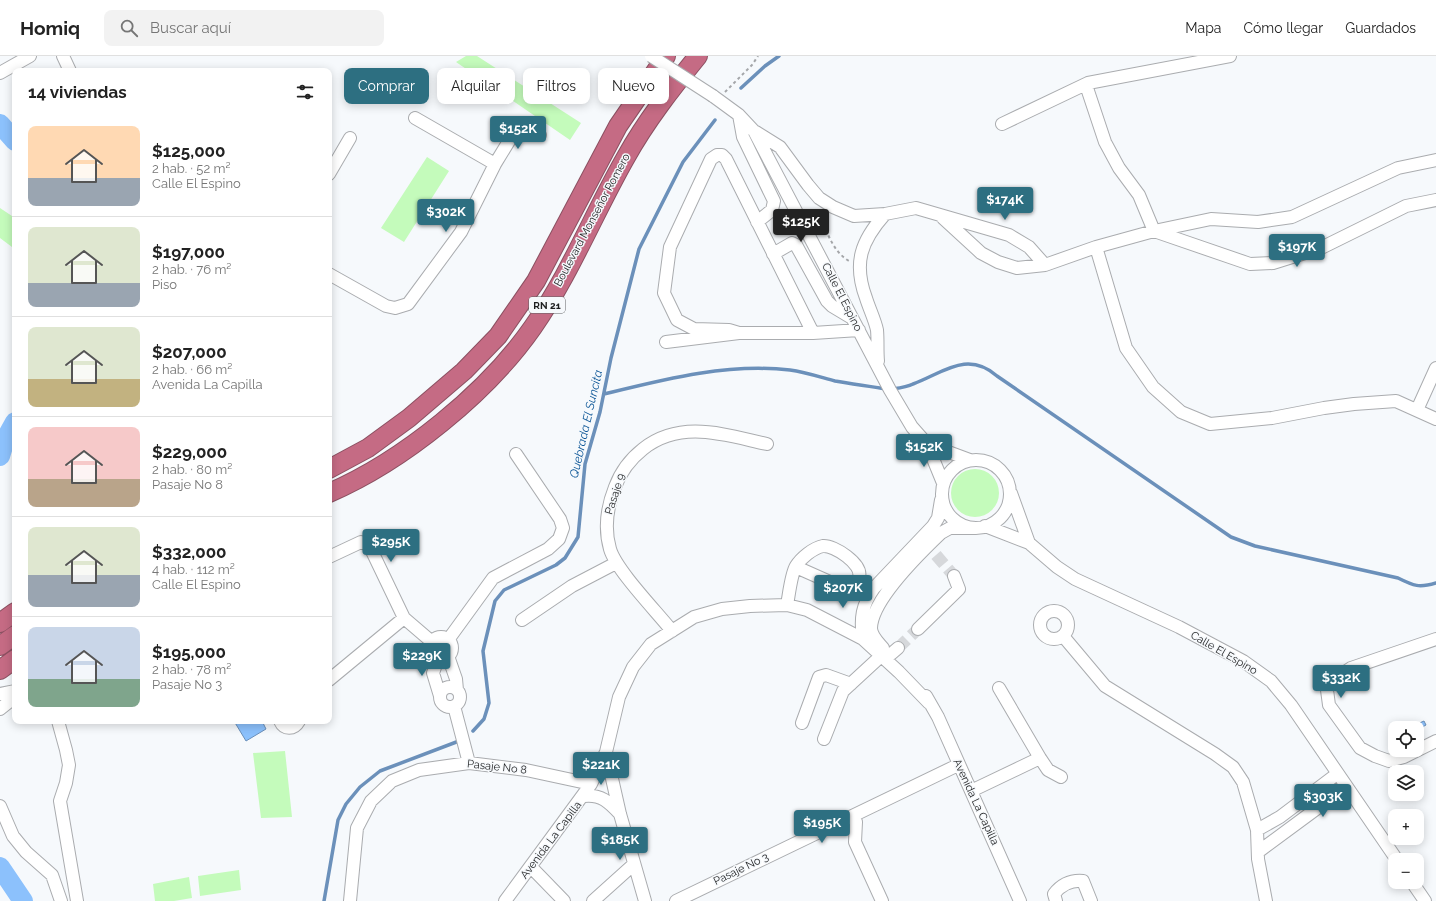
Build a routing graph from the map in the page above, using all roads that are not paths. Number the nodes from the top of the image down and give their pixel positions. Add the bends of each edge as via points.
1 (30, 56) edge
2 (64, 56) edge
3 (651, 56) edge
4 (666, 56) edge
5 (698, 56) edge
6 (1230, 56) edge
7 (69, 68) edge
8 (0, 73) edge
9 (1086, 85) junction
10 (739, 115) junction
11 (415, 118) dead end
12 (1002, 124) dead end
13 (754, 131) junction
14 (540, 135) dead end
15 (350, 138) dead end
16 (1436, 160) edge
17 (495, 164) junction
18 (332, 169) edge
19 (1436, 200) edge
20 (885, 214) junction
21 (943, 218) junction
22 (757, 222) junction
23 (1154, 231) junction
24 (1096, 247) junction
25 (773, 254) junction
26 (1045, 265) junction
27 (332, 276) edge
28 (852, 318) junction
29 (859, 330) junction
30 (739, 333) junction
31 (813, 333) junction
32 (666, 342) dead end
33 (878, 364) junction
34 (1436, 368) edge
35 (1417, 410) junction
36 (1436, 419) edge
37 (767, 444) dead end
38 (927, 444) junction
39 (516, 454) dead end
40 (970, 460) junction
41 (332, 468) edge
42 (942, 487) junction
43 (1010, 489) junction
44 (332, 492) edge
45 (980, 527) junction
46 (1029, 543) junction
47 (928, 545) junction
48 (936, 555) tunnel mouth
49 (332, 556) edge
50 (616, 563) junction
51 (796, 567) junction
52 (954, 576) tunnel mouth
53 (787, 605) junction
54 (12, 614) edge
55 (404, 618) junction
56 (867, 618) junction
57 (522, 620) dead end
58 (828, 620) junction
59 (0, 623) edge
60 (918, 629) tunnel mouth
61 (672, 631) junction
62 (1063, 636) dead end
63 (12, 637) edge
64 (863, 639) junction
65 (1436, 639) edge
66 (448, 640) junction
67 (432, 642) junction
68 (0, 646) edge
69 (890, 653) junction
70 (443, 657) junction
71 (12, 661) edge
72 (0, 670) edge
73 (332, 678) edge
74 (851, 684) junction
75 (999, 688) dead end
76 (457, 690) junction
77 (12, 692) edge
78 (0, 694) edge
79 (440, 696) junction
80 (12, 699) edge
81 (454, 706) junction
82 (0, 709) edge
83 (59, 724) edge
84 (282, 724) edge
85 (296, 724) edge
86 (802, 724) dead end
87 (824, 739) dead end
88 (1436, 741) edge
89 (606, 752) junction
90 (1040, 758) junction
91 (469, 763) junction
92 (958, 765) junction
93 (1337, 774) junction
94 (1061, 777) dead end
95 (591, 784) junction
96 (1346, 787) junction
97 (971, 791) junction
98 (584, 796) junction
99 (0, 806) edge
100 (1297, 806) junction
101 (620, 814) junction
102 (853, 816) junction
103 (1304, 817) junction
104 (1257, 830) junction
105 (1258, 852) junction
106 (1392, 853) edge
107 (634, 864) junction
108 (531, 867) junction
109 (1417, 889) edge
110 (61, 901) edge
111 (77, 901) edge
112 (350, 901) edge
113 (505, 901) edge
114 (564, 901) edge
115 (593, 901) edge
116 (645, 901) edge
117 (676, 901) edge
118 (882, 901) edge
119 (1020, 901) edge
120 (1056, 901) edge
121 (1091, 901) edge
122 (1266, 901) edge
123 (1425, 901) edge

1 - 8 street
2 - 7 street
3 - 10 street, Calle El Espino, bridge
4 - 41 highway, Boulevard Monseñor Romero / RN 21 via 618,126 536,281 498,336 464,371 410,418 368,448
5 - 44 highway, Boulevard Monseñor Romero / RN 21 via 638,136 610,185 573,260 534,326 516,350 472,395 424,435 361,478
6 - 9 street
9 - 12 street
9 - 23 street via 1105,142 1119,168 1139,195
10 - 13 street, Calle El Espino
10 - 22 street via 743,137 774,201 772,210
11 - 17 street
13 - 20 street via 780,147 819,198 833,207 854,216
13 - 28 street, Calle El Espino
14 - 17 street via 520,123
15 - 18 street
16 - 23 street via 1398,168 1292,217 1258,222 1211,219
17 - 27 street via 462,232 408,304 395,308 386,306
19 - 23 street via 1406,206 1322,248 1273,263 1250,264
20 - 21 street via 916,208
20 - 33 street via 863,244 860,265 860,282 877,329
21 - 26 street via 1009,235 1029,247
21 - 26 street via 982,253 998,262 1017,268
22 - 25 street
22 - 30 street via 726,159 722,155 717,155 710,159 670,247 664,293 677,320 694,329 729,330
23 - 24 street
24 - 26 street
24 - 35 street via 1126,348 1153,387 1181,412 1210,424 1396,401
25 - 28 street via 792,243 796,245 827,301
25 - 31 street
28 - 29 street, Calle El Espino
29 - 31 street
29 - 33 street, Calle El Espino
30 - 31 street
30 - 32 street
33 - 38 street, Calle El Espino via 900,409
34 - 35 street
35 - 36 street
37 - 50 street, Pasaje 9 via 698,430 668,434 650,444 620,472 612,494 606,522 610,549
38 - 40 street
38 - 42 street, Calle El Espino
39 - 66 street via 560,519 563,528 558,539 548,549 493,578
40 - 42 street via 954,467
40 - 43 street via 985,461 996,466 1004,475
42 - 45 street via 943,504 951,517 961,525
42 - 56 street via 941,507 934,526 874,588 867,598
43 - 45 street via 1005,512 995,522
43 - 46 street
45 - 46 street, Calle El Espino
45 - 47 street via 950,528
46 - 93 street, Calle El Espino via 1075,579 1179,627 1243,661 1271,681 1291,705
47 - 48 street
47 - 56 street via 886,592
49 - 55 street via 361,542 369,545
50 - 57 street via 572,586
50 - 61 street, Pasaje 9
51 - 51 street via 810,552 823,546 836,549 855,563 859,577 856,583 848,588 841,587
51 - 53 street
52 - 60 street via 959,589
53 - 58 street, Avenida La Capilla via 807,610
53 - 61 street, Avenida La Capilla via 722,609 694,617
54 - 59 highway
55 - 67 street
55 - 73 street
56 - 58 street, Avenida La Capilla via 849,622
56 - 64 street
56 - 69 street, Avenida La Capilla via 873,637
58 - 64 street, Avenida La Capilla
61 - 89 street, Avenida La Capilla via 652,644 633,667 619,697
62 - 104 street via 1105,686 1233,767 1243,782
63 - 68 highway
64 - 69 street, Avenida La Capilla
65 - 88 street via 1351,668 1333,680 1327,690 1329,704 1360,748 1375,756 1390,761
66 - 67 street via 438,638
66 - 70 street via 451,647
67 - 70 street via 431,651
69 - 74 street
69 - 92 street, Avenida La Capilla via 916,679 938,717
70 - 76 street
70 - 79 street via 433,673
71 - 72 highway
74 - 86 street via 826,675 819,677
74 - 87 street via 843,692
75 - 90 street
76 - 79 street via 448,687
76 - 81 street via 460,699
77 - 78 street
79 - 81 street via 444,705
80 - 82 street
81 - 91 street
83 - 111 street via 68,765 60,801
84 - 85 street via 288,728
89 - 95 street, Avenida La Capilla
89 - 101 street
90 - 94 street via 1048,770
90 - 97 street
91 - 95 street, Pasaje No 8 via 526,770
91 - 112 street, Pasaje No 8 via 419,770 392,781 371,801 357,828
92 - 97 street, Avenida La Capilla
92 - 102 street, Pasaje No 3
93 - 96 street, Calle El Espino
93 - 100 street
95 - 98 street, Avenida La Capilla
96 - 103 street
96 - 106 street, Calle El Espino
97 - 119 street, Avenida La Capilla
98 - 101 street via 591,795 605,800
98 - 108 street, Avenida La Capilla
99 - 110 street via 12,836 52,875
100 - 103 street
100 - 104 street
101 - 107 street
102 - 117 street, Pasaje No 3
102 - 118 street via 856,822 855,842
103 - 105 street
104 - 105 street
105 - 122 street
107 - 115 street
107 - 116 street
108 - 113 street, Avenida La Capilla
108 - 114 street
109 - 123 street
120 - 121 street via 1054,894 1058,889 1074,880 1083,881

